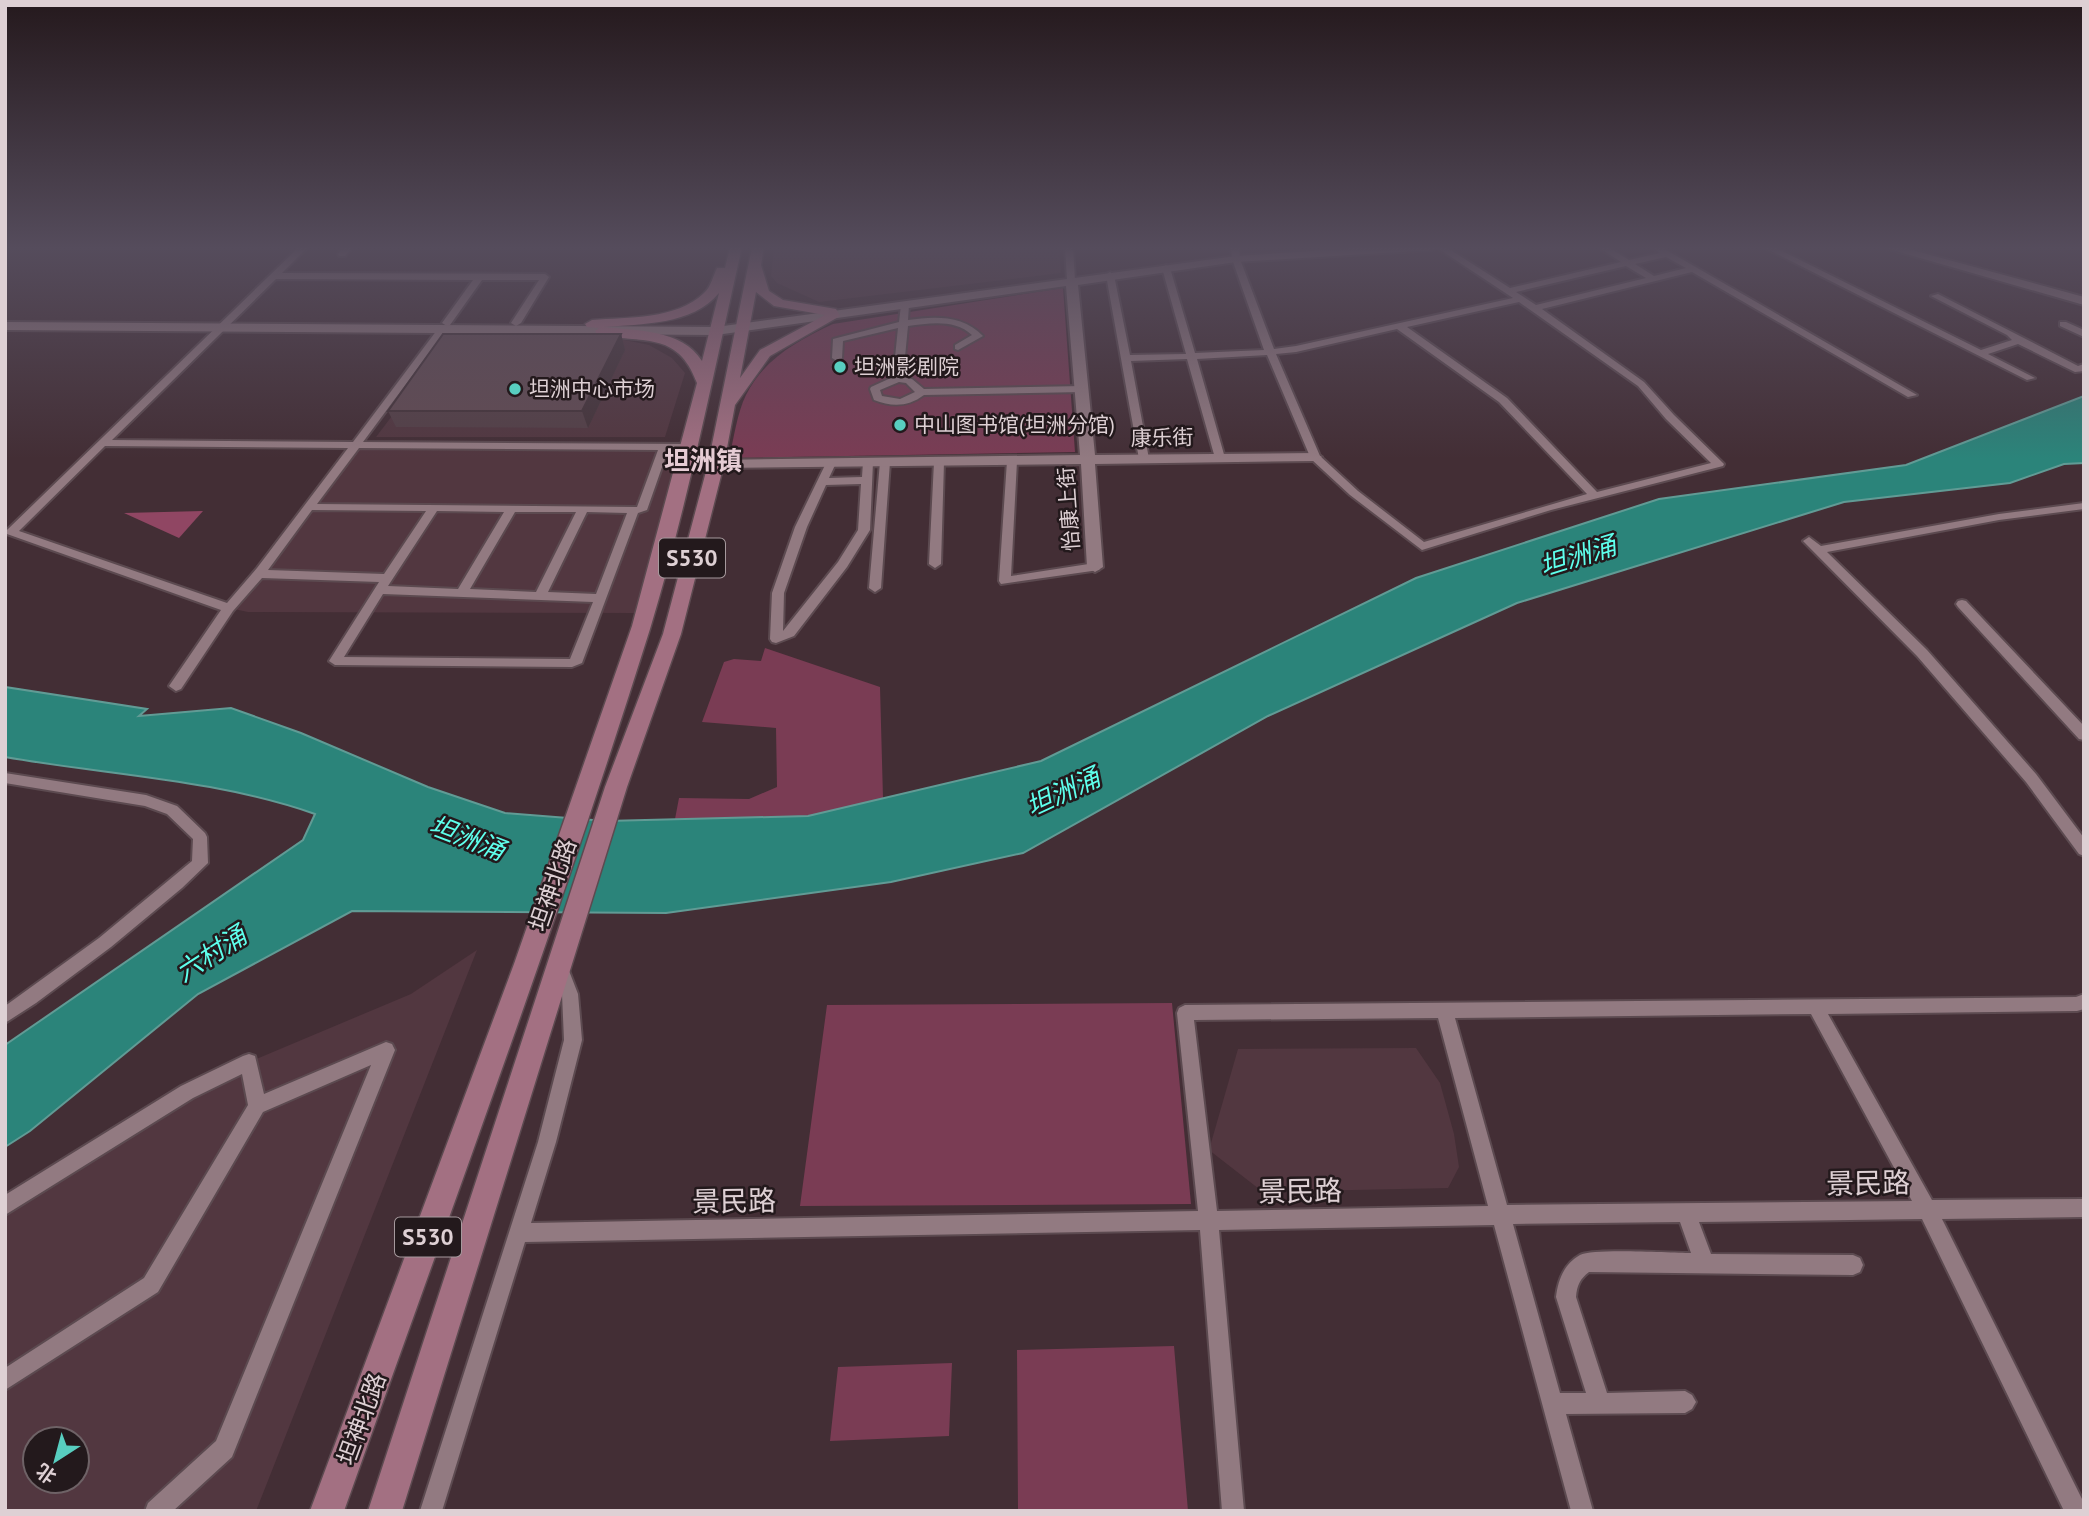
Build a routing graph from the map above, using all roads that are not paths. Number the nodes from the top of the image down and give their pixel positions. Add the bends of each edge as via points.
1 (231, 318) edge
2 (450, 318) edge
3 (519, 318) edge
4 (655, 318) edge
5 (720, 318) edge
6 (744, 318) edge
7 (801, 318) edge
8 (826, 318) edge
9 (904, 318) edge
10 (1075, 318) edge
11 (1118, 318) edge
12 (1180, 318) edge
13 (1258, 318) edge
14 (1436, 318) edge
15 (1549, 318) edge
16 (1778, 318) edge
17 (1909, 318) edge
18 (1979, 318) edge
19 (5, 319) edge
20 (516, 323) junction
21 (224, 324) junction
22 (2063, 324) dead end
23 (445, 325) junction
24 (742, 325) junction
25 (903, 325) junction
26 (5, 326) edge
27 (588, 326) junction
28 (1399, 326) junction
29 (718, 327) junction
30 (2084, 334) edge
31 (2019, 341) junction
32 (958, 347) dead end
33 (1270, 352) junction
34 (1980, 353) junction
35 (1191, 356) junction
36 (837, 358) dead end
37 (1126, 358) junction
38 (2084, 367) edge
39 (2030, 378) dead end
40 (898, 379) junction
41 (705, 385) junction
42 (1083, 388) junction
43 (921, 392) junction
44 (1912, 395) dead end
45 (726, 408) junction
46 (101, 443) junction
47 (356, 443) junction
48 (664, 447) junction
49 (689, 447) junction
50 (1315, 457) junction
51 (1220, 458) junction
52 (1144, 459) junction
53 (1086, 460) junction
54 (1013, 461) junction
55 (867, 462) junction
56 (885, 462) junction
57 (939, 462) junction
58 (831, 463) junction
59 (716, 464) junction
60 (867, 480) junction
61 (822, 482) junction
62 (1594, 495) junction
63 (2084, 506) edge
64 (308, 507) junction
65 (434, 508) junction
66 (511, 509) junction
67 (583, 509) junction
68 (634, 510) junction
69 (8, 535) edge
70 (935, 564) dead end
71 (1095, 568) joint
72 (258, 574) junction
73 (387, 578) junction
74 (875, 588) dead end
75 (379, 590) junction
76 (462, 593) junction
77 (540, 596) junction
78 (601, 598) junction
79 (1962, 604) dead end
80 (229, 608) junction
81 (176, 686) dead end
82 (2084, 734) edge
83 (5, 778) edge
84 (2084, 850) edge
85 (559, 965) junction
86 (1815, 1006) junction
87 (2081, 1007) edge
88 (1444, 1010) junction
89 (5, 1016) edge
90 (257, 1106) junction
91 (5, 1206) edge
92 (2084, 1208) edge
93 (1927, 1210) junction
94 (1686, 1213) junction
95 (1502, 1215) junction
96 (1209, 1221) junction
97 (518, 1233) junction
98 (1705, 1264) junction
99 (1853, 1265) dead end
100 (5, 1380) edge
101 (1685, 1402) dead end
102 (1553, 1404) junction
103 (1600, 1404) junction
104 (361, 1422) junction
105 (385, 1510) edge
106 (156, 1511) edge
107 (312, 1511) edge
108 (327, 1511) edge
109 (431, 1511) edge
110 (1233, 1511) edge
111 (1582, 1511) edge
112 (2077, 1511) edge

1 - 21 street
2 - 23 street
3 - 20 street
4 - 27 main road
5 - 29 main road, 坦神北路 / S530
6 - 24 main road, 坦神北路 / S530
7 - 24 street
8 - 45 main road via 765,354
9 - 25 street
10 - 42 street, 怡康上街
11 - 37 street
12 - 35 street
13 - 33 street
14 - 28 street
15 - 62 street via 1642,384 1719,464
16 - 44 street
17 - 34 street
18 - 31 street
19 - 21 street
20 - 23 street
20 - 27 street
21 - 23 street
21 - 26 street
21 - 46 street
22 - 30 street
23 - 27 street
23 - 47 street
24 - 29 street
24 - 45 main road, 坦神北路 / S530
25 - 32 street via 961,322 978,336
25 - 36 street via 838,339
25 - 40 street
27 - 29 street
27 - 41 main road via 681,346 693,357
28 - 33 street
28 - 62 street via 1503,400
29 - 41 main road, 坦神北路 / S530
31 - 34 street
31 - 38 street via 2078,370
33 - 35 street
33 - 50 street
34 - 39 street
35 - 37 street
35 - 51 street
37 - 52 street
40 - 43 street via 909,381
40 - 43 street via 875,389 877,398 902,403
41 - 49 main road, 坦神北路 / S530
42 - 43 street
42 - 53 street, 怡康上街
45 - 59 main road, 坦神北路 / S530
46 - 47 street
46 - 69 street
47 - 48 street
47 - 64 street
48 - 49 street
48 - 68 street via 641,510
49 - 104 main road, 坦神北路 / S530 via 641,626 587,787
50 - 51 street, 康乐街
50 - 62 street via 1422,546
51 - 52 street, 康乐街
52 - 53 street, 康乐街
53 - 54 street, 康乐街
53 - 71 street, 怡康上街
54 - 57 street, 康乐街
54 - 71 street via 1005,580
55 - 56 street, 康乐街
55 - 58 street, 康乐街
55 - 60 street
56 - 57 street, 康乐街
56 - 74 street
57 - 70 street
58 - 59 street, 康乐街
58 - 61 street
59 - 85 main road, 坦神北路 / S530 via 672,634
60 - 61 street
60 - 61 street via 864,530 790,633 776,639 778,593
63 - 84 street via 1813,545 1922,653 2031,778
64 - 65 street
64 - 72 street
65 - 66 street
65 - 73 street
66 - 67 street
66 - 76 street
67 - 68 street
67 - 77 street
68 - 78 street
69 - 80 street
72 - 73 street
72 - 80 street
73 - 75 street
75 - 76 street
75 - 78 street via 335,661 572,663
76 - 77 street
77 - 78 street
79 - 82 street
80 - 81 street
83 - 89 street via 146,800 172,810 200,837 200,863 56,981
85 - 97 street via 570,994 573,1040
85 - 105 main road, 坦神北路 / S530
86 - 87 street
86 - 88 street
86 - 93 street
88 - 95 street
88 - 96 street via 1185,1013
90 - 91 street via 250,1062 187,1092
90 - 100 street via 151,1285
90 - 106 street via 386,1050 224,1449
92 - 93 street, 景民路
93 - 94 street, 景民路
93 - 112 street
94 - 95 street, 景民路
94 - 98 street
95 - 96 street, 景民路
95 - 102 street
96 - 97 street, 景民路
96 - 110 street
97 - 109 street
98 - 99 street
98 - 103 street via 1587,1262 1576,1268 1567,1281 1566,1297
101 - 103 street
102 - 103 street
102 - 111 street
104 - 107 street
104 - 108 main road, 坦神北路 / S530

